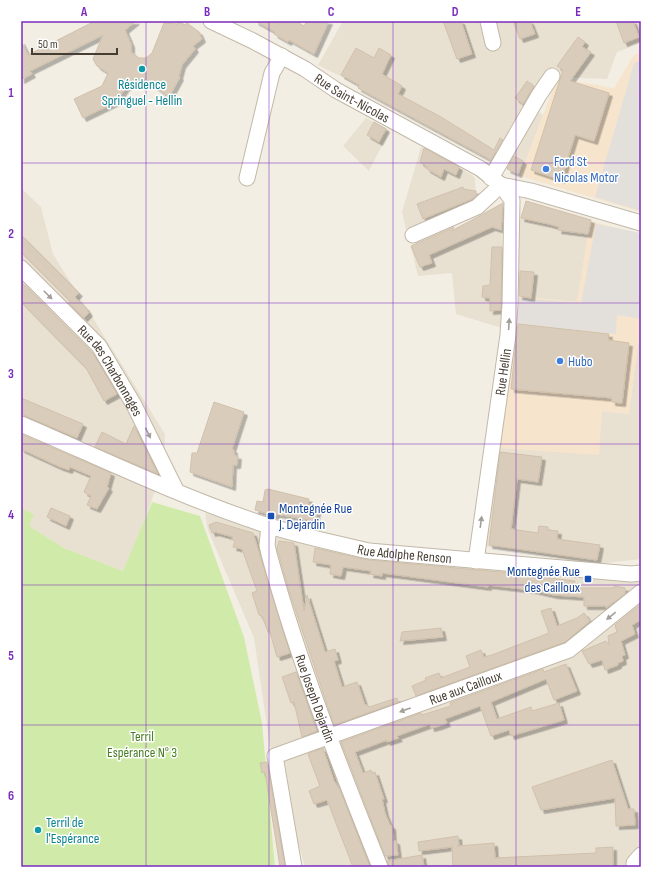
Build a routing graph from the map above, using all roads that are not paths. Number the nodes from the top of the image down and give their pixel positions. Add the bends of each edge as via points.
1 (211, 21) edge
2 (488, 21) edge
3 (493, 43) dead end
4 (282, 56) junction
5 (552, 76) dead end
6 (247, 178) dead end
7 (496, 182) junction
8 (641, 223) edge
9 (413, 235) dead end
10 (21, 268) edge
11 (21, 424) edge
12 (176, 490) junction
13 (269, 526) junction
14 (476, 561) junction
15 (641, 573) edge
16 (641, 592) edge
17 (328, 738) junction
18 (641, 855) edge
19 (294, 867) edge
20 (380, 867) edge
21 (634, 867) edge

1 - 4 street, Rue Saint-Nicolas
2 - 3 street
4 - 6 street via 272,73
4 - 7 street, Rue Saint-Nicolas via 336,90 480,169
5 - 7 street via 539,95
7 - 8 street, Rue Saint-Nicolas
7 - 9 street via 477,207
14 -> 7 street, Rue Hellin via 510,312 512,200
10 -> 12 street, Rue des Charbonnages via 99,346 134,404
11 - 12 street, Rue Adolphe Renson
12 - 13 street, Rue Adolphe Renson
13 - 14 street, Rue Adolphe Renson via 369,551
13 - 17 street, Rue Joseph Dejardin via 267,544 274,573
14 - 15 street, Rue Adolphe Renson
16 -> 17 street, Rue aux Cailloux via 569,650
17 - 19 street, Rue aux Cailloux via 276,756
17 - 20 street, Rue Joseph Dejardin
18 - 21 street via 634,863

